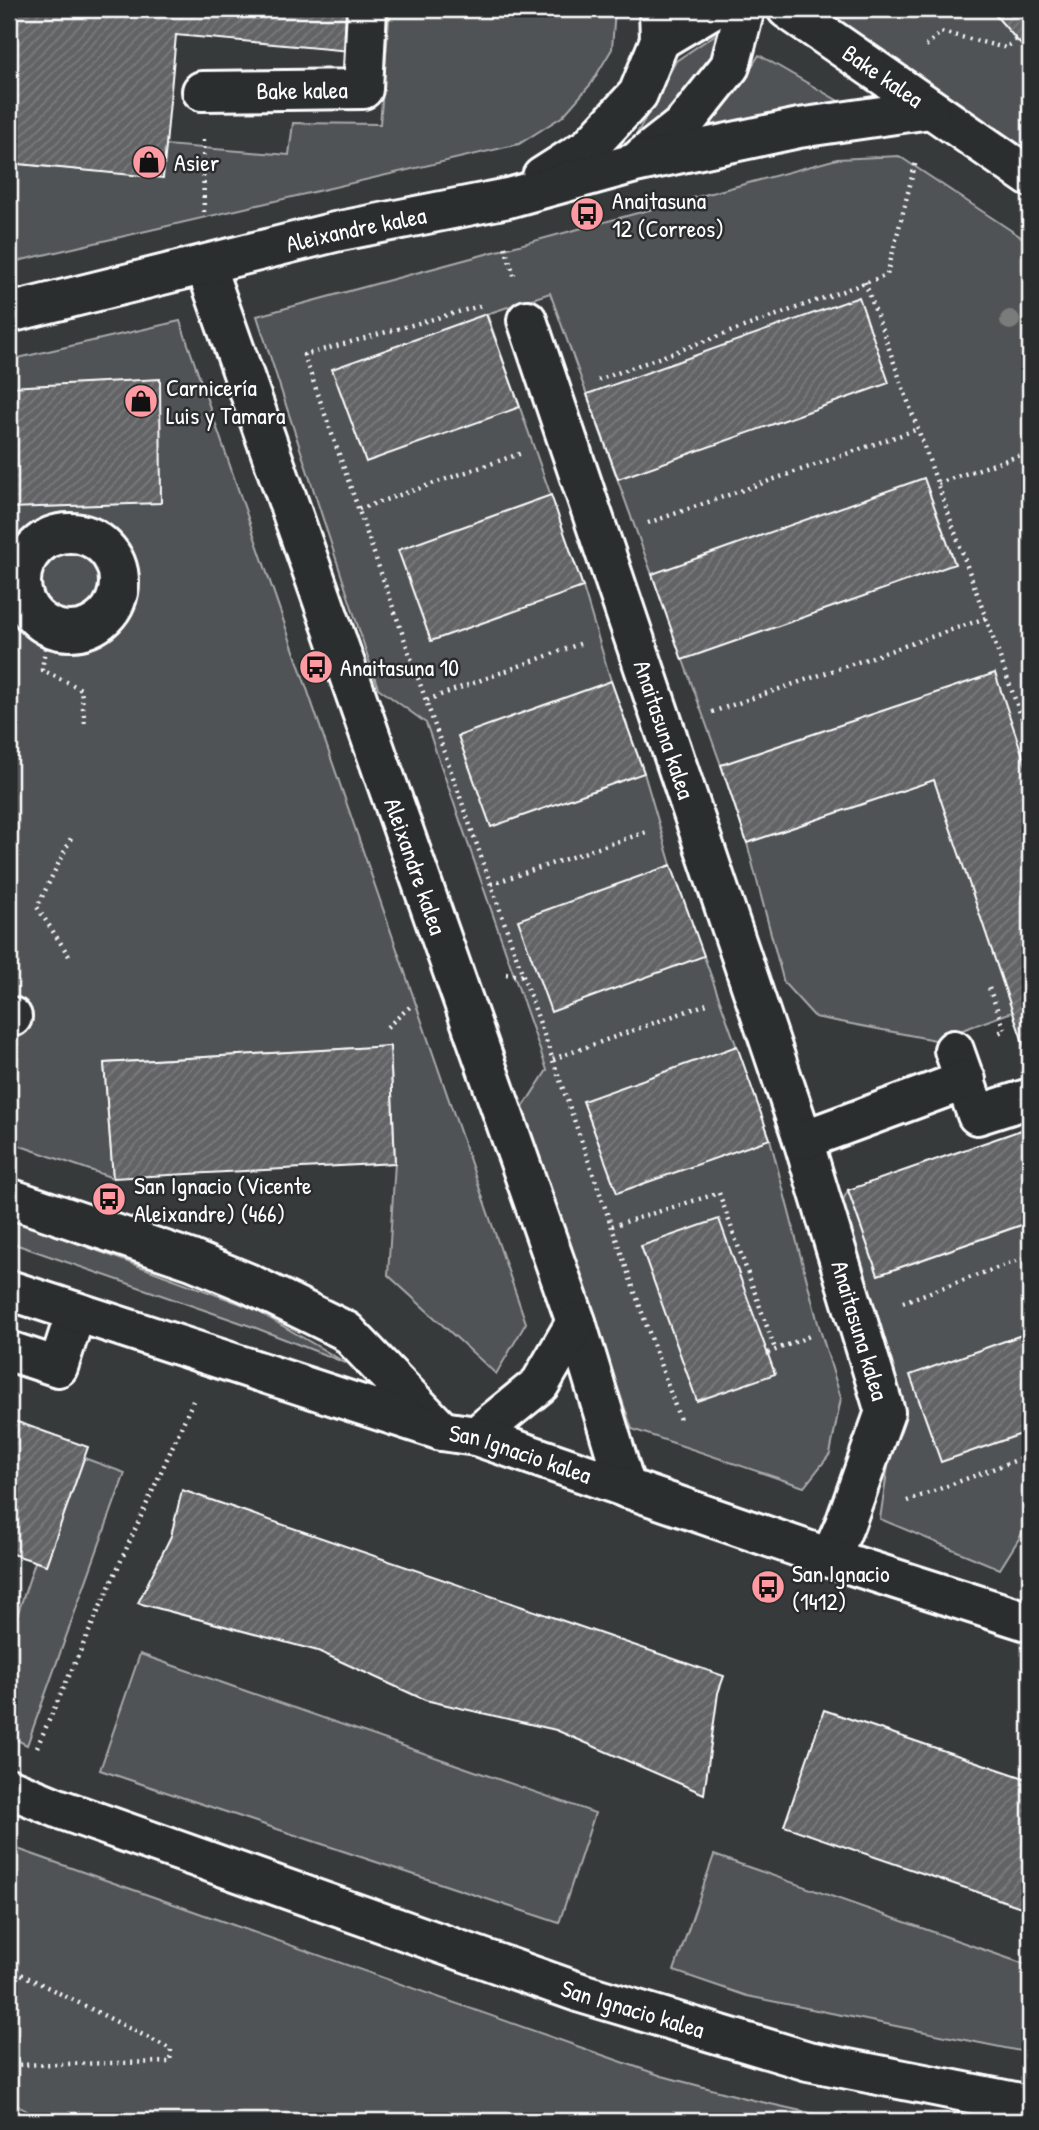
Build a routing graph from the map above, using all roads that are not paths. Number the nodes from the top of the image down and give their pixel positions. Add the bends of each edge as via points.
1 (367, 9) edge
2 (712, 9) edge
3 (745, 9) edge
4 (787, 9) edge
5 (660, 24) edge
6 (202, 91) road end
7 (930, 109) junction
8 (980, 143) junction
9 (1030, 159) edge
10 (635, 163) junction
11 (1030, 177) edge
12 (500, 200) junction
13 (205, 265) junction
14 (523, 307) road end
15 (9, 313) edge
16 (19, 554) edge
17 (1030, 1098) edge
18 (803, 1140) junction
19 (9, 1198) edge
20 (9, 1290) edge
21 (76, 1312) junction
22 (576, 1322) junction
23 (9, 1350) edge
24 (459, 1434) junction
25 (626, 1488) junction
26 (837, 1541) junction
27 (1030, 1622) edge
28 (9, 1788) edge
29 (1030, 2105) edge

1 - 6 street, Bake kalea via 363,89
2 - 5 street, Aleixandre kalea
3 - 10 street, Aleixandre kalea via 730,66 683,125
4 - 7 street, Bake kalea
5 - 12 street, Aleixandre kalea via 638,93 589,147
7 - 8 street, Bake kalea
7 - 10 street, Aleixandre kalea via 799,128
8 - 9 street, Bake kalea
8 - 11 street, Bake kalea
10 - 12 street, Aleixandre kalea
12 - 13 street, Aleixandre kalea via 335,232
13 - 15 street, Aleixandre kalea
13 - 22 street, Aleixandre kalea
14 - 18 street, Anaitasuna kalea
16 - 16 street via 20,587 26,604 48,627 82,630 110,611 119,579 115,562 103,546 72,533 55,535
17 - 18 street via 977,1115 960,1065 909,1102
18 - 26 street, Anaitasuna kalea via 885,1412
19 - 24 street via 203,1265 346,1331
20 - 21 street, San Ignacio kalea
21 - 23 street via 58,1367
21 - 24 street, San Ignacio kalea
22 - 24 street via 540,1384
22 - 25 street, Aleixandre kalea
24 - 25 street, San Ignacio kalea
25 - 26 street, San Ignacio kalea
26 - 27 street, San Ignacio kalea
28 - 29 street, San Ignacio kalea via 581,1993 808,2061

